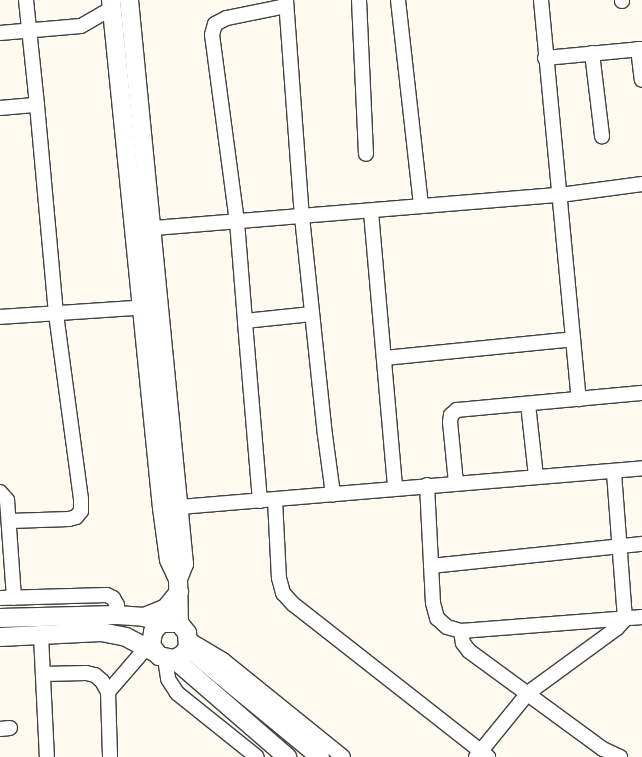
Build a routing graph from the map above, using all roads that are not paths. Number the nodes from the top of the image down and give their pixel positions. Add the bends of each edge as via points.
1 (26, 0) edge
2 (129, 0) edge
3 (359, 0) edge
4 (398, 0) edge
5 (541, 0) edge
6 (286, 3) edge
7 (111, 4) edge
8 (29, 32) junction
9 (0, 33) edge
10 (640, 49) edge
11 (592, 53) junction
12 (545, 58) junction
13 (642, 80) edge
14 (37, 105) junction
15 (0, 108) edge
16 (602, 136) dead end
17 (366, 154) dead end
18 (642, 184) edge
19 (560, 195) junction
20 (421, 205) junction
21 (371, 212) junction
22 (302, 217) junction
23 (237, 222) junction
24 (142, 229) junction
25 (158, 306) junction
26 (141, 308) junction
27 (56, 314) junction
28 (312, 314) junction
29 (0, 317) edge
30 (245, 321) junction
31 (573, 339) junction
32 (384, 358) junction
33 (642, 393) edge
34 (579, 399) junction
35 (528, 404) junction
36 (642, 468) edge
37 (614, 471) junction
38 (536, 477) junction
39 (456, 483) junction
40 (427, 485) junction
41 (395, 488) junction
42 (0, 492) edge
43 (334, 494) junction
44 (275, 500) junction
45 (260, 501) junction
46 (170, 508) junction
47 (10, 521) junction
48 (642, 544) edge
49 (620, 546) junction
50 (431, 566) junction
51 (179, 585) junction
52 (0, 598) edge
53 (14, 598) junction
54 (117, 615) junction
55 (144, 617) junction
56 (642, 617) edge
57 (0, 618) edge
58 (625, 619) junction
59 (170, 623) junction
60 (461, 632) junction
61 (41, 636) junction
62 (0, 637) edge
63 (169, 651) junction
64 (43, 674) junction
65 (108, 692) junction
66 (528, 694) junction
67 (482, 755) edge
68 (47, 757) edge
69 (110, 757) edge
70 (257, 757) edge
71 (287, 757) edge
72 (320, 757) edge
73 (343, 757) edge
74 (620, 757) edge

1 - 8 street
2 - 24 street
3 - 17 street
4 - 20 street
5 - 12 street
6 - 22 street
6 - 23 street via 227,18 215,24 212,35
7 - 8 street via 81,26
7 - 24 street
8 - 9 street
8 - 14 street
10 - 11 street
10 - 13 street
11 - 12 street
11 - 16 street
12 - 19 street
14 - 15 street
14 - 27 street
18 - 19 street
19 - 20 street
19 - 31 street
20 - 21 street
21 - 22 street
21 - 32 street
22 - 23 street
22 - 28 street
23 - 24 street
23 - 30 street
24 - 25 street
24 - 26 street
25 - 26 street
25 - 46 street
26 - 27 street
26 - 46 street
27 - 29 street
27 - 47 street via 81,511 69,519
28 - 30 street
28 - 43 street
30 - 45 street
31 - 32 street
31 - 34 street
32 - 41 street
33 - 34 street
34 - 35 street
35 - 38 street
35 - 39 street via 457,410 451,416
36 - 37 street
37 - 38 street
37 - 49 street
38 - 39 street
39 - 40 street
40 - 41 street
40 - 50 street
41 - 43 street
42 - 47 street via 7,500
43 - 44 street
44 - 45 street
44 - 67 street via 279,578 283,593
45 - 46 street
46 - 51 street via 184,564
47 - 53 street
48 - 49 street
49 - 50 street
49 - 58 street
50 - 60 street via 437,618 447,627
51 - 55 street via 166,608
51 - 59 street
52 - 53 street
53 - 54 street via 107,595 117,605
54 - 55 street
54 - 57 street
55 - 59 street
56 - 58 street
58 - 60 street
58 - 66 street
59 - 63 street via 185,628
59 - 63 street via 153,632 152,645
60 - 66 street via 463,644 469,651
61 - 62 street
61 - 63 street via 101,632
61 - 64 street
63 - 65 street
63 - 70 street via 168,679 177,693
63 - 71 street
63 - 72 street
63 - 73 street via 222,660
64 - 65 street via 95,675
64 - 68 street
65 - 69 street
66 - 67 street
66 - 74 street via 603,749

